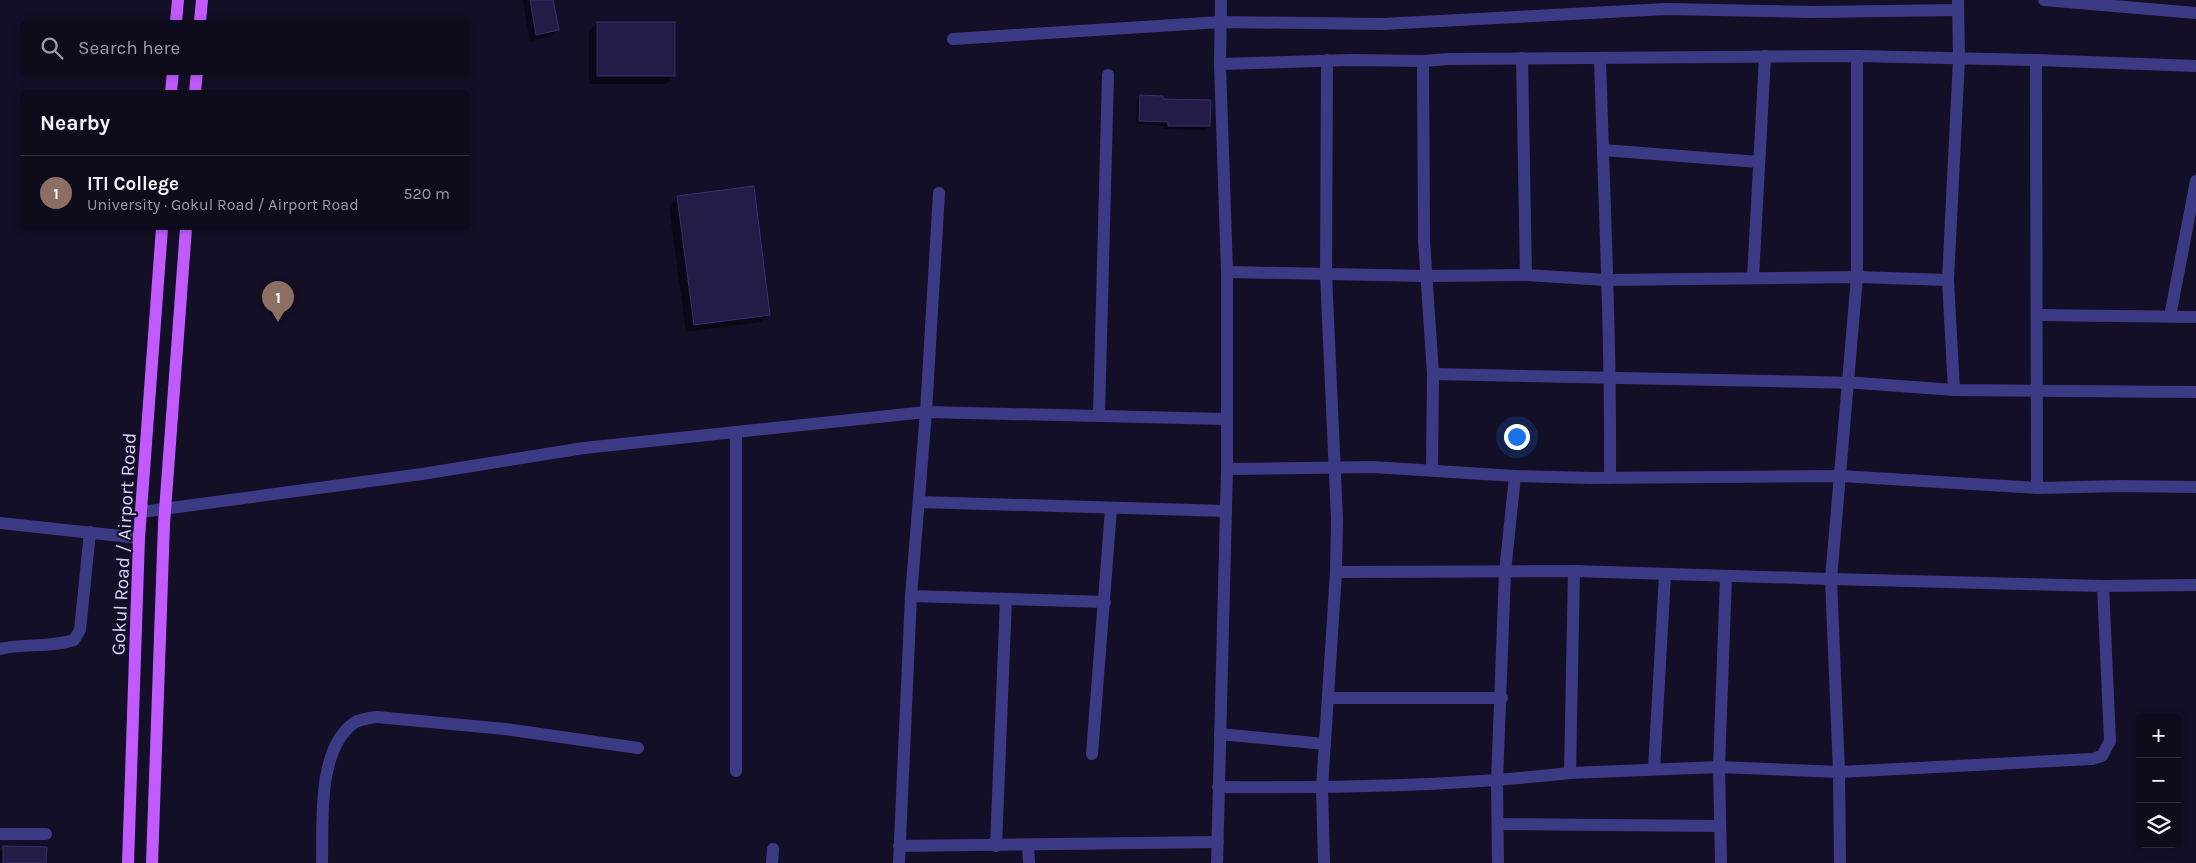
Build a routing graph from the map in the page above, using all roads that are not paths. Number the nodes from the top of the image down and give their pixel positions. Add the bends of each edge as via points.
1 (178, 0) edge
2 (202, 0) edge
3 (1221, 0) edge
4 (2044, 0) edge
5 (1666, 4) edge
6 (1957, 5) edge
7 (2196, 12) edge
8 (176, 20) edge
9 (200, 20) edge
10 (1221, 22) junction
11 (953, 39) dead end
12 (1765, 56) junction
13 (1856, 56) junction
14 (1522, 58) junction
15 (1600, 58) junction
16 (1959, 59) junction
17 (1327, 60) junction
18 (2036, 60) junction
19 (1424, 61) junction
20 (1220, 64) junction
21 (2196, 66) edge
22 (173, 75) edge
23 (197, 75) edge
24 (1108, 75) dead end
25 (171, 90) edge
26 (195, 90) edge
27 (1602, 150) junction
28 (1758, 162) junction
29 (2196, 181) edge
30 (939, 194) dead end
31 (162, 230) edge
32 (186, 230) edge
33 (1227, 272) junction
34 (1326, 274) junction
35 (1526, 275) junction
36 (1425, 276) junction
37 (1857, 277) junction
38 (1753, 278) junction
39 (1606, 280) junction
40 (1948, 280) junction
41 (2036, 314) junction
42 (2170, 316) junction
43 (2196, 317) edge
44 (1433, 374) junction
45 (1611, 376) junction
46 (1849, 383) junction
47 (1954, 390) junction
48 (2038, 392) junction
49 (2196, 392) edge
50 (926, 412) junction
51 (1099, 414) junction
52 (1226, 419) junction
53 (736, 432) junction
54 (1335, 467) junction
55 (1227, 469) junction
56 (1432, 470) junction
57 (1515, 476) junction
58 (1841, 476) junction
59 (1610, 478) junction
60 (2196, 487) edge
61 (2037, 488) junction
62 (919, 502) junction
63 (166, 509) junction
64 (1111, 509) junction
65 (1226, 511) junction
66 (141, 512) junction
67 (0, 523) edge
68 (90, 532) junction
69 (139, 538) junction
70 (1336, 572) junction
71 (1505, 572) junction
72 (1574, 572) junction
73 (1665, 575) junction
74 (1726, 577) junction
75 (1832, 579) junction
76 (2196, 585) edge
77 (2103, 586) junction
78 (911, 596) junction
79 (1006, 599) junction
80 (1105, 602) junction
81 (0, 649) edge
82 (1329, 698) junction
83 (1502, 698) junction
84 (1220, 734) junction
85 (1325, 744) junction
86 (638, 748) dead end
87 (1092, 754) dead end
88 (1719, 767) junction
89 (1654, 769) junction
90 (736, 771) dead end
91 (1839, 772) junction
92 (1570, 773) junction
93 (1497, 781) junction
94 (1218, 787) junction
95 (1322, 788) junction
96 (1498, 824) junction
97 (1720, 826) junction
98 (0, 834) edge
99 (46, 834) dead end
100 (1218, 842) junction
101 (899, 846) junction
102 (996, 846) junction
103 (1028, 846) junction
104 (773, 849) dead end
105 (128, 863) edge
106 (152, 863) edge
107 (322, 863) edge
108 (772, 863) edge
109 (899, 863) edge
110 (1029, 863) edge
111 (1217, 863) edge
112 (1324, 863) edge
113 (1498, 863) edge
114 (1721, 863) edge
115 (1840, 863) edge

1 - 8 main road
2 - 9 main road
3 - 10 street
4 - 7 street
5 - 6 street via 1814,12
5 - 10 street via 1382,24
6 - 16 street
10 - 11 street
10 - 20 street
12 - 13 street
12 - 15 street
12 - 28 street
13 - 16 street
13 - 37 street
14 - 15 street
14 - 19 street
14 - 35 street
15 - 27 street
16 - 18 street
16 - 40 street
17 - 19 street
17 - 20 street
17 - 34 street
18 - 21 street
18 - 41 street
19 - 36 street
20 - 33 street
22 - 25 main road
23 - 26 main road
24 - 51 street
27 - 28 street
27 - 39 street
28 - 38 street
29 - 42 street
30 - 50 street
31 - 66 main road, Gokul Road / Airport Road
32 - 63 main road
33 - 34 street
33 - 52 street
34 - 36 street
34 - 54 street
35 - 36 street
35 - 39 street
36 - 44 street
37 - 38 street
37 - 40 street
37 - 46 street
38 - 39 street
39 - 45 street
40 - 47 street
41 - 42 street
41 - 48 street
42 - 43 street
44 - 45 street
44 - 56 street
45 - 46 street
45 - 59 street
46 - 47 street
46 - 58 street
47 - 48 street
48 - 49 street
48 - 61 street
50 - 51 street
50 - 53 street
50 - 62 street
51 - 52 street
52 - 55 street
53 - 63 street via 584,448
53 - 90 street
54 - 55 street
54 - 56 street
54 - 70 street
55 - 65 street
56 - 57 street
57 - 59 street
57 - 71 street
58 - 59 street
58 - 61 street
58 - 75 street
60 - 61 street
62 - 64 street
62 - 78 street
63 - 66 street
63 - 106 main road
64 - 65 street
64 - 80 street
65 - 84 street
66 - 69 main road, Gokul Road / Airport Road
67 - 68 street
68 - 69 street
68 - 81 street via 80,630 74,640 63,644
69 - 105 main road, Gokul Road / Airport Road
70 - 71 street
70 - 82 street
71 - 72 street
71 - 83 street
72 - 73 street
72 - 92 street
73 - 74 street
73 - 89 street
74 - 75 street
74 - 88 street
75 - 77 street
75 - 91 street
76 - 77 street
77 - 91 street via 2110,742 2102,756
78 - 79 street
78 - 101 street
79 - 80 street
79 - 102 street
80 - 87 street
82 - 83 street
82 - 85 street
83 - 93 street
84 - 85 street
84 - 94 street
85 - 95 street
86 - 107 street via 505,729 377,717 356,722 342,734 330,760 325,790
88 - 89 street
88 - 91 street
88 - 97 street
89 - 92 street
91 - 115 street
92 - 93 street
93 - 95 street
93 - 96 street
94 - 95 street
94 - 100 street
95 - 112 street
96 - 97 street
96 - 113 street
97 - 114 street
98 - 99 street
100 - 103 street
100 - 111 street
101 - 102 street
101 - 109 street
102 - 103 street
103 - 110 street
104 - 108 street

